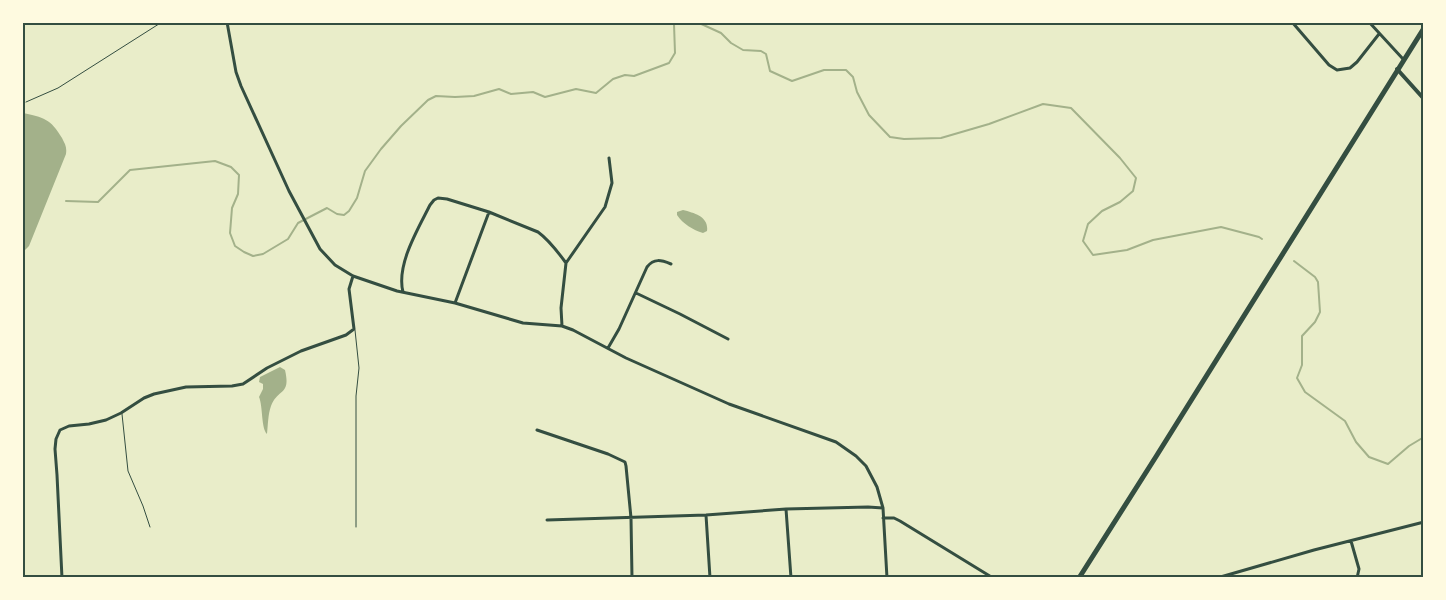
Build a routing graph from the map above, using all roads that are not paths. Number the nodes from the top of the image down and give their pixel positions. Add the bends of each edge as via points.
1 (162, 22) edge
2 (227, 22) edge
3 (1292, 22) edge
4 (1369, 22) edge
5 (1424, 28) edge
6 (1379, 34) junction
7 (1404, 59) junction
8 (1397, 70) junction
9 (1424, 99) edge
10 (26, 102) dead end
11 (609, 158) dead end
12 (489, 212) junction
13 (566, 263) junction
14 (671, 264) dead end
15 (353, 276) junction
16 (404, 292) junction
17 (636, 294) junction
18 (455, 303) junction
19 (562, 326) junction
20 (354, 329) junction
21 (728, 339) dead end
22 (608, 348) junction
23 (122, 413) junction
24 (537, 430) dead end
25 (882, 508) junction
26 (786, 510) junction
27 (706, 515) junction
28 (631, 518) junction
29 (883, 518) junction
30 (547, 520) dead end
31 (1424, 522) edge
32 (356, 526) dead end
33 (150, 527) dead end
34 (1350, 541) junction
35 (62, 578) edge
36 (632, 578) edge
37 (710, 578) edge
38 (791, 578) edge
39 (887, 578) edge
40 (993, 578) edge
41 (1079, 578) edge
42 (1217, 578) edge
43 (1357, 578) edge

1 - 10 lane via 58,88
2 - 15 street via 241,86 289,192 320,249 335,265
3 - 6 street via 1337,70 1350,68 1357,62
4 - 6 street
5 - 7 main road
6 - 7 street
7 - 8 main road
8 - 9 street
8 - 41 main road
11 - 13 street via 612,183 605,207
12 - 13 street via 543,235
12 - 16 street via 447,199 434,200 412,240 402,276
12 - 18 street
13 - 19 street
14 - 17 street via 651,262
15 - 16 street
15 - 20 street via 349,289
16 - 18 street
17 - 21 street
17 - 22 street
18 - 19 street via 523,323
19 - 22 street
20 - 23 street via 267,368 243,384 186,387 154,394
20 - 32 lane via 359,368
22 - 25 street via 729,404 848,449 872,477
23 - 33 lane via 128,471
23 - 35 street via 106,420 69,426 58,434 55,449
24 - 28 street via 625,462
25 - 26 street
25 - 29 street
26 - 27 street
26 - 38 street
27 - 28 street
27 - 37 street
28 - 30 street
28 - 36 street
29 - 39 street
29 - 40 street via 900,521
31 - 34 street
34 - 42 street
34 - 43 street via 1359,568

